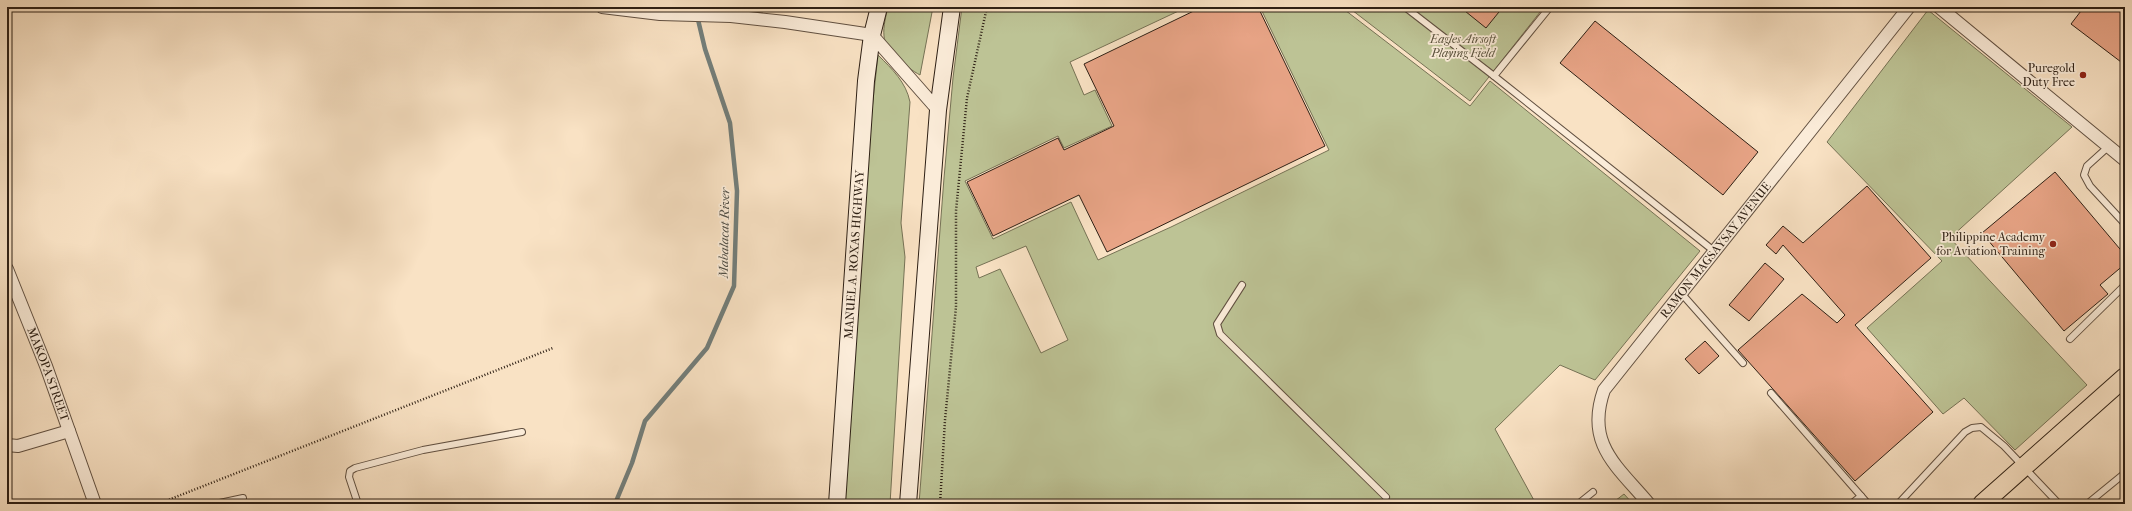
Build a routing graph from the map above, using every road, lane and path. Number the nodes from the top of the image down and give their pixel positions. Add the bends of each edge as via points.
1 (602, 7) edge
2 (879, 7) edge
3 (952, 7) edge
4 (987, 7) edge
5 (1405, 7) edge
6 (1550, 7) edge
7 (1909, 7) edge
8 (1939, 7) edge
9 (872, 35) junction
10 (1494, 76) junction
11 (938, 110) junction
12 (2108, 147) junction
13 (2125, 160) edge
14 (2125, 224) edge
15 (1714, 251) junction
16 (7, 268) edge
17 (1242, 285) dead end
18 (2125, 285) edge
19 (1680, 293) junction
20 (2070, 339) dead end
21 (553, 348) dead end
22 (1743, 363) dead end
23 (2125, 377) edge
24 (1770, 393) dead end
25 (69, 431) junction
26 (522, 432) dead end
27 (7, 445) edge
28 (2024, 467) junction
29 (2125, 472) edge
30 (1593, 492) dead end
31 (1861, 496) junction
32 (1386, 497) dead end
33 (243, 498) dead end
34 (95, 504) edge
35 (158, 504) edge
36 (215, 504) edge
37 (358, 504) edge
38 (837, 504) edge
39 (908, 504) edge
40 (940, 504) edge
41 (1578, 504) edge
42 (1649, 504) edge
43 (1851, 504) edge
44 (1868, 504) edge
45 (1898, 504) edge
46 (1982, 504) edge
47 (2059, 504) edge
48 (2087, 504) edge

1 - 9 street via 660,14 731,16 828,27
2 - 9 main road, MANUEL A. ROXAS HIGHWAY
3 - 11 main road
4 - 40 path via 967,98 956,211 956,307
5 - 10 lane
6 - 10 lane
7 - 15 street, RAMON MAGSAYSAY AVENUE
8 - 12 street
9 - 11 street
9 - 38 main road, MANUEL A. ROXAS HIGHWAY
10 - 15 lane
11 - 39 main road
12 - 13 street
12 - 14 lane via 2087,166 2084,175 2090,186
15 - 19 street, RAMON MAGSAYSAY AVENUE
16 - 25 street, MAKOPA STREET
17 - 32 lane via 1217,324 1220,334
18 - 20 lane
19 - 22 lane
19 - 42 street, RAMON MAGSAYSAY AVENUE via 1612,377 1598,406 1597,423 1604,448
21 - 35 path
23 - 28 main road
24 - 31 lane
25 - 27 street via 18,446
25 - 34 street, MAKOPA STREET
26 - 37 lane via 423,450 355,468 350,471 349,477
28 - 45 lane via 1981,427 1972,428 1965,432
28 - 46 main road
28 - 47 lane
29 - 48 lane
30 - 41 lane
31 - 43 lane
31 - 44 lane
33 - 36 lane

